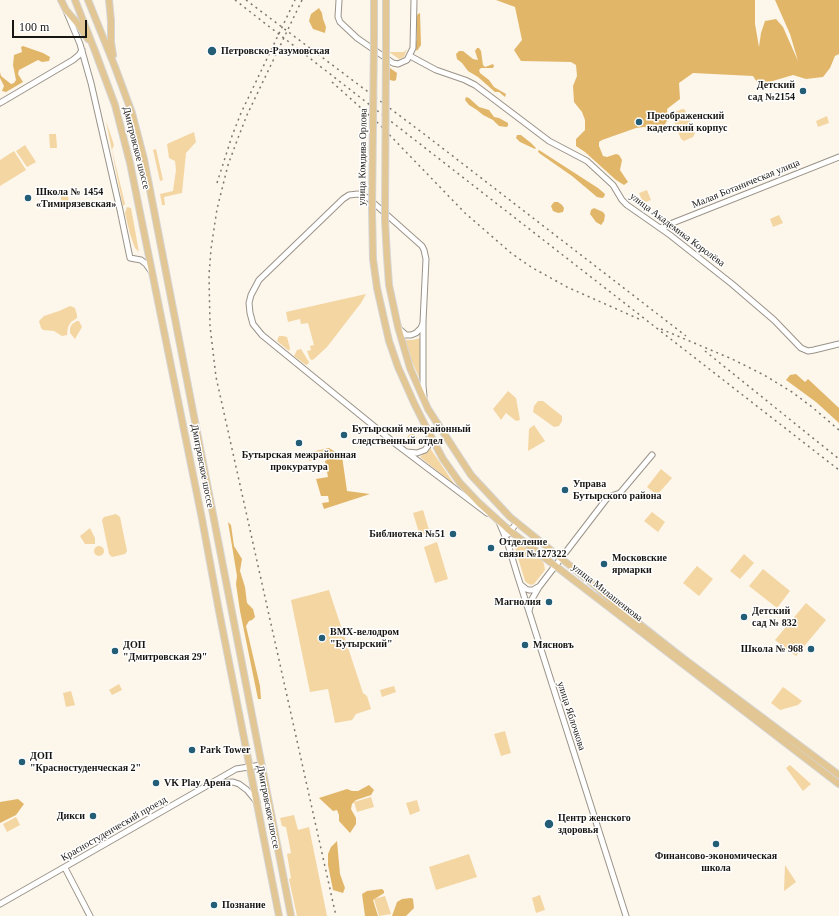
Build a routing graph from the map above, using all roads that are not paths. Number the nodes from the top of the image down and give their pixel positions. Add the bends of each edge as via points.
1 (61, 0) edge
2 (75, 0) edge
3 (88, 0) edge
4 (109, 0) edge
5 (339, 0) edge
6 (374, 0) edge
7 (386, 0) edge
8 (414, 0) edge
9 (66, 10) junction
10 (82, 50) junction
11 (96, 51) junction
12 (410, 56) junction
13 (73, 60) junction
14 (85, 60) junction
15 (115, 67) junction
16 (0, 103) edge
17 (839, 157) edge
18 (660, 228) junction
19 (153, 273) junction
20 (382, 313) joint
21 (423, 322) junction
22 (398, 327) junction
23 (839, 344) edge
24 (428, 409) junction
25 (428, 432) junction
26 (406, 452) junction
27 (652, 455) dead end
28 (492, 516) junction
29 (498, 521) junction
30 (517, 523) junction
31 (510, 530) junction
32 (507, 541) junction
33 (561, 559) junction
34 (556, 566) junction
35 (521, 584) junction
36 (539, 587) junction
37 (529, 614) junction
38 (261, 764) junction
39 (249, 767) junction
40 (839, 775) edge
41 (212, 784) junction
42 (839, 784) edge
43 (257, 802) junction
44 (65, 868) junction
45 (0, 904) edge
46 (90, 916) edge
47 (279, 916) edge
48 (291, 916) edge
49 (626, 916) edge

1 - 9 main road
2 - 11 main road, Дмитровское шоссе
3 - 15 main road
4 - 15 main road
5 - 12 street via 340,22 357,38 395,64 404,63
6 - 20 main road, улица Комдива Орлова, bridge via 373,259
7 - 22 main road, улица Милашенкова, bridge via 386,257
8 - 12 street via 414,42
9 - 10 street
9 - 11 main road
10 - 13 street
10 - 14 street
11 - 19 main road, Дмитровское шоссе via 124,136
12 - 18 street, улица Академика Королёва via 436,70 475,85 549,141 588,161 608,180 627,205
13 - 14 street
13 - 16 street
14 - 19 street via 130,258 141,260
15 - 38 main road, Дмитровское шоссе via 132,113 144,159
17 - 18 street, Малая Ботаническая улица
18 - 23 street, улица Академика Королёва via 732,284 774,320 801,348 808,351
19 - 39 main road, Дмитровское шоссе
20 - 25 main road, улица Милашенкова via 398,367
21 - 22 street via 421,328 411,335 406,335
21 - 24 street via 423,386
21 - 26 street via 426,259 422,246 368,198 358,194 343,199 267,272 255,287 250,303 253,324 262,336
22 - 24 main road, улица Милашенкова via 410,368
24 - 30 main road, улица Милашенкова via 471,475
25 - 26 street via 430,443 425,450 417,453
25 - 28 main road, улица Милашенкова via 460,483
26 - 28 street
27 - 33 street via 620,493 608,497
28 - 29 main road, улица Милашенкова
29 - 31 main road, улица Милашенкова
29 - 32 street, улица Яблочкова
30 - 31 street
30 - 33 main road, улица Милашенкова
31 - 32 street
31 - 34 main road, улица Милашенкова
32 - 35 street, улица Яблочкова
33 - 34 street
33 - 40 main road, улица Милашенкова via 619,608
34 - 36 street
34 - 42 main road, улица Милашенкова
35 - 36 street via 529,590
35 - 37 street, улица Яблочкова
36 - 37 street via 532,599
37 - 49 street, улица Яблочкова
38 - 39 street, Красностуденческий проезд
38 - 48 main road, Дмитровское шоссе
39 - 41 street, Красностуденческий проезд via 236,770
39 - 43 main road, Дмитровское шоссе
41 - 43 street via 239,784
41 - 44 street, Красностуденческий проезд
43 - 47 main road, Дмитровское шоссе
44 - 45 street, Красностуденческий проезд
44 - 46 street

